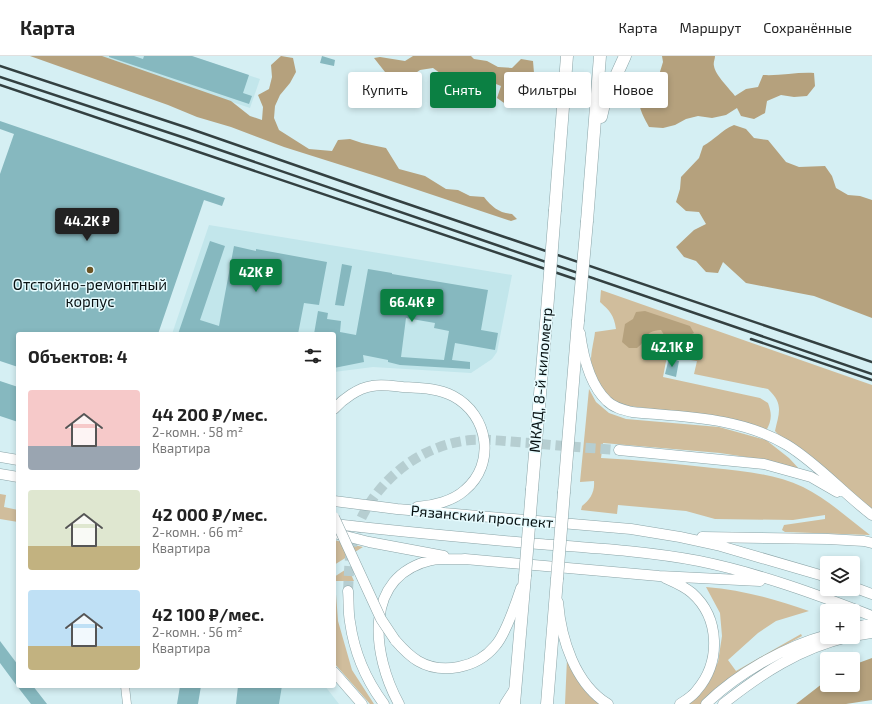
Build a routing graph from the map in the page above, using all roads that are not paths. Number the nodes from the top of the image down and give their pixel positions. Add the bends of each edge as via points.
1 (567, 56) edge
2 (600, 56) edge
3 (625, 56) edge
4 (592, 150) junction
5 (578, 321) junction
6 (336, 407) edge
7 (619, 450) tunnel mouth
8 (0, 457) edge
9 (16, 460) edge
10 (0, 474) edge
11 (16, 477) edge
12 (336, 501) edge
13 (854, 502) junction
14 (396, 509) junction
15 (872, 515) edge
16 (336, 521) edge
17 (336, 524) edge
18 (336, 534) edge
19 (680, 537) junction
20 (872, 543) edge
21 (465, 560) junction
22 (820, 575) edge
23 (525, 576) junction
24 (659, 576) junction
25 (557, 579) junction
26 (772, 581) junction
27 (860, 590) edge
28 (348, 591) tunnel mouth
29 (872, 594) edge
30 (872, 616) edge
31 (872, 623) edge
32 (860, 626) edge
33 (872, 633) edge
34 (860, 635) edge
35 (820, 637) edge
36 (824, 644) edge
37 (551, 656) junction
38 (336, 674) edge
39 (516, 687) junction
40 (125, 688) edge
41 (127, 704) edge
42 (362, 704) edge
43 (384, 704) edge
44 (399, 704) edge
45 (505, 704) edge
46 (514, 704) edge
47 (547, 704) edge
48 (550, 704) edge
49 (608, 704) edge
50 (680, 704) edge
51 (706, 704) edge
52 (723, 704) edge

1 - 23 highway, МКАД, 8-й километр, bridge
2 - 4 highway
3 - 4 highway via 605,100
4 - 5 highway, bridge
5 - 13 main road via 591,378 607,402 632,412 730,423 763,434 807,459
5 - 25 highway, bridge
6 - 14 main road via 351,395 371,386 433,390 460,400 479,422 485,440 484,460 471,485 464,492 447,500 423,507
7 - 13 main road via 764,464 811,477
8 - 9 main road
10 - 11 main road
12 - 14 main road, Рязанский проспект
13 - 15 main road
14 - 19 main road, Рязанский проспект via 631,529
16 - 23 main road, bridge via 381,618 395,640 406,653 434,667 468,665 483,658 496,646 508,624
17 - 26 main road, Рязанский проспект via 625,551 699,561
18 - 21 main road
19 - 20 main road via 828,539
19 - 22 main road
21 - 24 main road
21 - 44 main road via 433,560 421,563 398,577 384,595 379,618 379,641 384,666
23 - 39 highway, МКАД, 8-й километр
24 - 26 main road
24 - 50 main road via 686,588 697,598 708,615 714,635 714,658 708,674 696,692
25 - 37 highway
25 - 49 main road via 558,604 572,660 588,687
26 - 30 main road via 828,598
27 - 29 main road
28 - 43 main road via 349,621 355,645 363,669
31 - 32 main road
33 - 34 main road
35 - 51 main road via 781,652 739,677
36 - 52 main road via 784,661
37 - 47 highway
37 - 48 main road
38 - 42 main road
39 - 45 main road
39 - 46 highway, МКАД, 8-й километр
40 - 41 street

